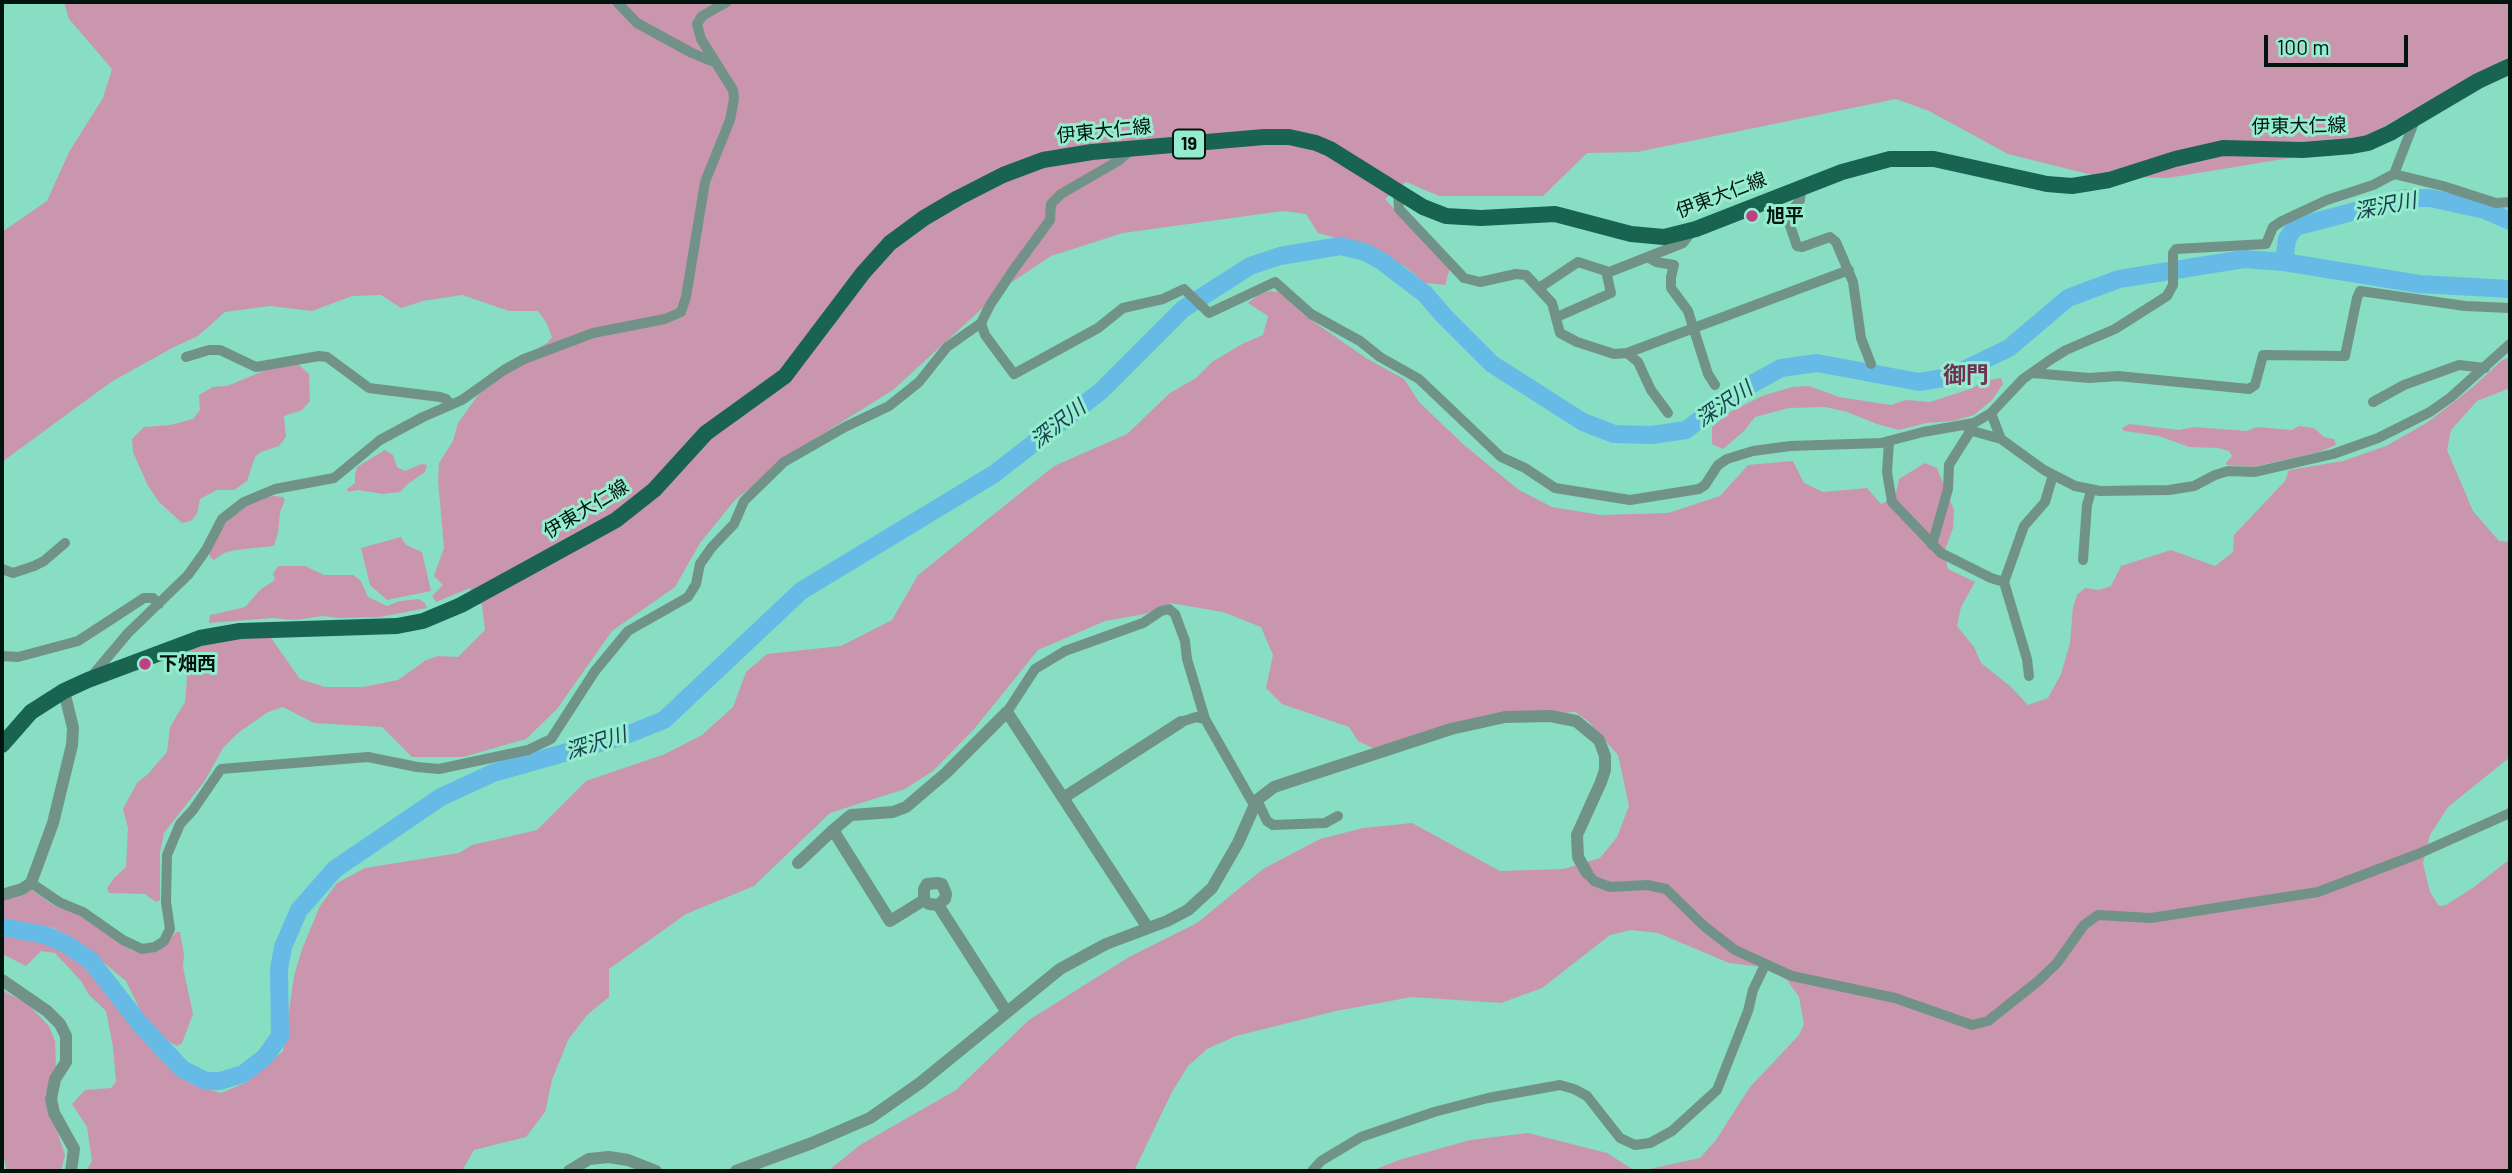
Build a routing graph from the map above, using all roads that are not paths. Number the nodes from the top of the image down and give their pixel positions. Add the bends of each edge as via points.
1 (618, 2) edge
2 (727, 2) edge
3 (716, 62) junction
4 (2510, 66) edge
5 (2415, 120) junction
6 (1133, 148) junction
7 (2394, 174) junction
8 (1801, 187) junction
9 (1398, 191) junction
10 (2508, 205) edge
11 (1693, 230) junction
12 (1647, 257) junction
13 (1849, 270) junction
14 (1607, 273) junction
15 (1539, 288) junction
16 (2510, 308) edge
17 (1557, 317) junction
18 (981, 323) junction
19 (1693, 328) junction
20 (2510, 344) edge
21 (1627, 353) junction
22 (186, 357) dead end
23 (1871, 364) dead end
24 (2485, 368) junction
25 (2032, 373) junction
26 (1715, 385) dead end
27 (2373, 402) dead end
28 (451, 405) junction
29 (1668, 413) dead end
30 (1991, 413) junction
31 (1969, 428) junction
32 (2001, 439) junction
33 (1889, 442) junction
34 (2053, 475) junction
35 (2091, 491) junction
36 (65, 543) dead end
37 (1932, 545) junction
38 (2083, 560) dead end
39 (2, 569) edge
40 (2004, 582) junction
41 (159, 604) junction
42 (2, 656) edge
43 (2029, 676) dead end
44 (88, 680) junction
45 (64, 691) junction
46 (1007, 712) junction
47 (1205, 719) junction
48 (1181, 722) joint
49 (2, 745) edge
50 (1063, 799) junction
51 (1256, 803) junction
52 (2510, 813) edge
53 (1338, 816) dead end
54 (833, 830) junction
55 (797, 863) dead end
56 (1587, 873) joint
57 (31, 883) junction
58 (2, 895) edge
59 (925, 900) junction
60 (938, 905) junction
61 (1147, 928) junction
62 (1765, 965) junction
63 (2, 980) edge
64 (1006, 1011) junction
65 (71, 1171) edge
66 (569, 1171) edge
67 (656, 1171) edge
68 (736, 1171) edge
69 (1312, 1171) edge

1 - 3 street via 637,23
2 - 3 street via 697,24
3 - 28 street via 733,90 733,107 705,182 681,312 593,333 524,359
4 - 5 main road, 伊東大仁線 / 19
5 - 7 street
5 - 8 main road, 伊東大仁線 / 19 via 2368,143 2303,150 2223,148 2091,184 2048,184 1973,166 1908,158 1875,162
6 - 9 main road, 伊東大仁線 / 19 via 1265,137 1304,140 1330,149
6 - 18 street via 1051,204 1050,220
6 - 44 main road, 伊東大仁線 / 19 via 1062,155 1021,167 924,218 890,243 863,272 785,376 706,433 637,505 461,605 397,626 240,631 200,638
7 - 10 street
7 - 25 street via 2282,221 2273,227 2266,244 2176,249 2173,285 2167,296
8 - 11 main road, 伊東大仁線 / 19
8 - 13 street via 1800,200 1787,217 1797,246 1834,239
9 - 11 main road, 伊東大仁線 / 19 via 1446,216 1555,214 1650,237
9 - 15 street via 1399,209 1464,278 1480,282 1522,274
11 - 12 street via 1683,243
12 - 14 street
12 - 19 street via 1674,265 1671,288 1688,311
13 - 19 street
13 - 23 street via 1861,338
14 - 15 street via 1578,262
14 - 17 street via 1611,293
15 - 17 street
16 - 25 street via 2360,291 2344,356 2263,355 2255,385 2249,389
17 - 21 street via 1558,329 1568,338 1614,354
18 - 33 street via 1014,374 1097,328 1123,308 1184,289 1207,312 1275,282 1311,314 1419,379 1501,457 1555,488 1630,500 1705,485 1718,465 1753,451
18 - 57 street via 947,347 919,382 890,406 784,462 744,501 734,524 700,564 688,597 628,631 595,671 551,739 528,750 439,769 368,757 221,769 180,824 167,855 170,929 155,947 142,949 123,940
19 - 21 street
19 - 26 street
20 - 24 street
21 - 29 street via 1638,362
22 - 28 street via 220,350 256,367 327,357 369,388 440,397
24 - 27 street via 2459,365
24 - 35 street via 2430,412 2354,448 2255,472 2222,472 2188,487
25 - 30 street
28 - 41 street via 380,440 334,478 262,493 230,511 196,565
30 - 31 street
30 - 32 street
31 - 32 street
31 - 33 street via 1923,432
31 - 37 street via 1949,465 1948,489
32 - 34 street
33 - 37 street via 1892,502
34 - 35 street
34 - 40 street via 2045,502 2024,526
35 - 38 street
36 - 39 street via 34,566 13,573
37 - 40 street via 1960,564
40 - 43 street
41 - 42 street via 144,598 78,642 18,657
41 - 44 street
44 - 45 main road, 伊東大仁線 / 19
45 - 49 main road, 伊東大仁線 / 19 via 31,712
45 - 57 street via 73,728 71,753
46 - 47 street via 1035,669 1065,651 1169,609 1185,641
46 - 50 street
46 - 54 street via 934,785 905,807 851,814
47 - 48 street
47 - 51 street
48 - 50 street
50 - 61 street
51 - 53 street via 1273,825 1325,823
51 - 56 street via 1285,784 1451,729 1507,717 1562,716 1592,732 1605,757 1601,782 1577,835 1577,851
51 - 61 street via 1212,888 1188,910
52 - 62 street via 2318,892 2163,916 2098,915 2084,925 2057,963 1982,1023 1964,1023 1895,998 1801,980
54 - 55 street
54 - 59 street via 890,921
56 - 62 street via 1610,887 1666,888 1704,926 1735,950
57 - 58 street
59 - 60 street
59 - 60 street via 927,884 942,884 945,900
60 - 64 street
61 - 64 street via 1060,968
62 - 69 street via 1717,1090 1672,1131 1650,1143 1635,1145 1620,1138 1587,1096 1560,1085 1434,1112 1362,1137
63 - 65 street via 47,1011 66,1036 66,1062 51,1099 74,1149
64 - 68 street via 870,1118
66 - 67 street via 589,1159 609,1157

